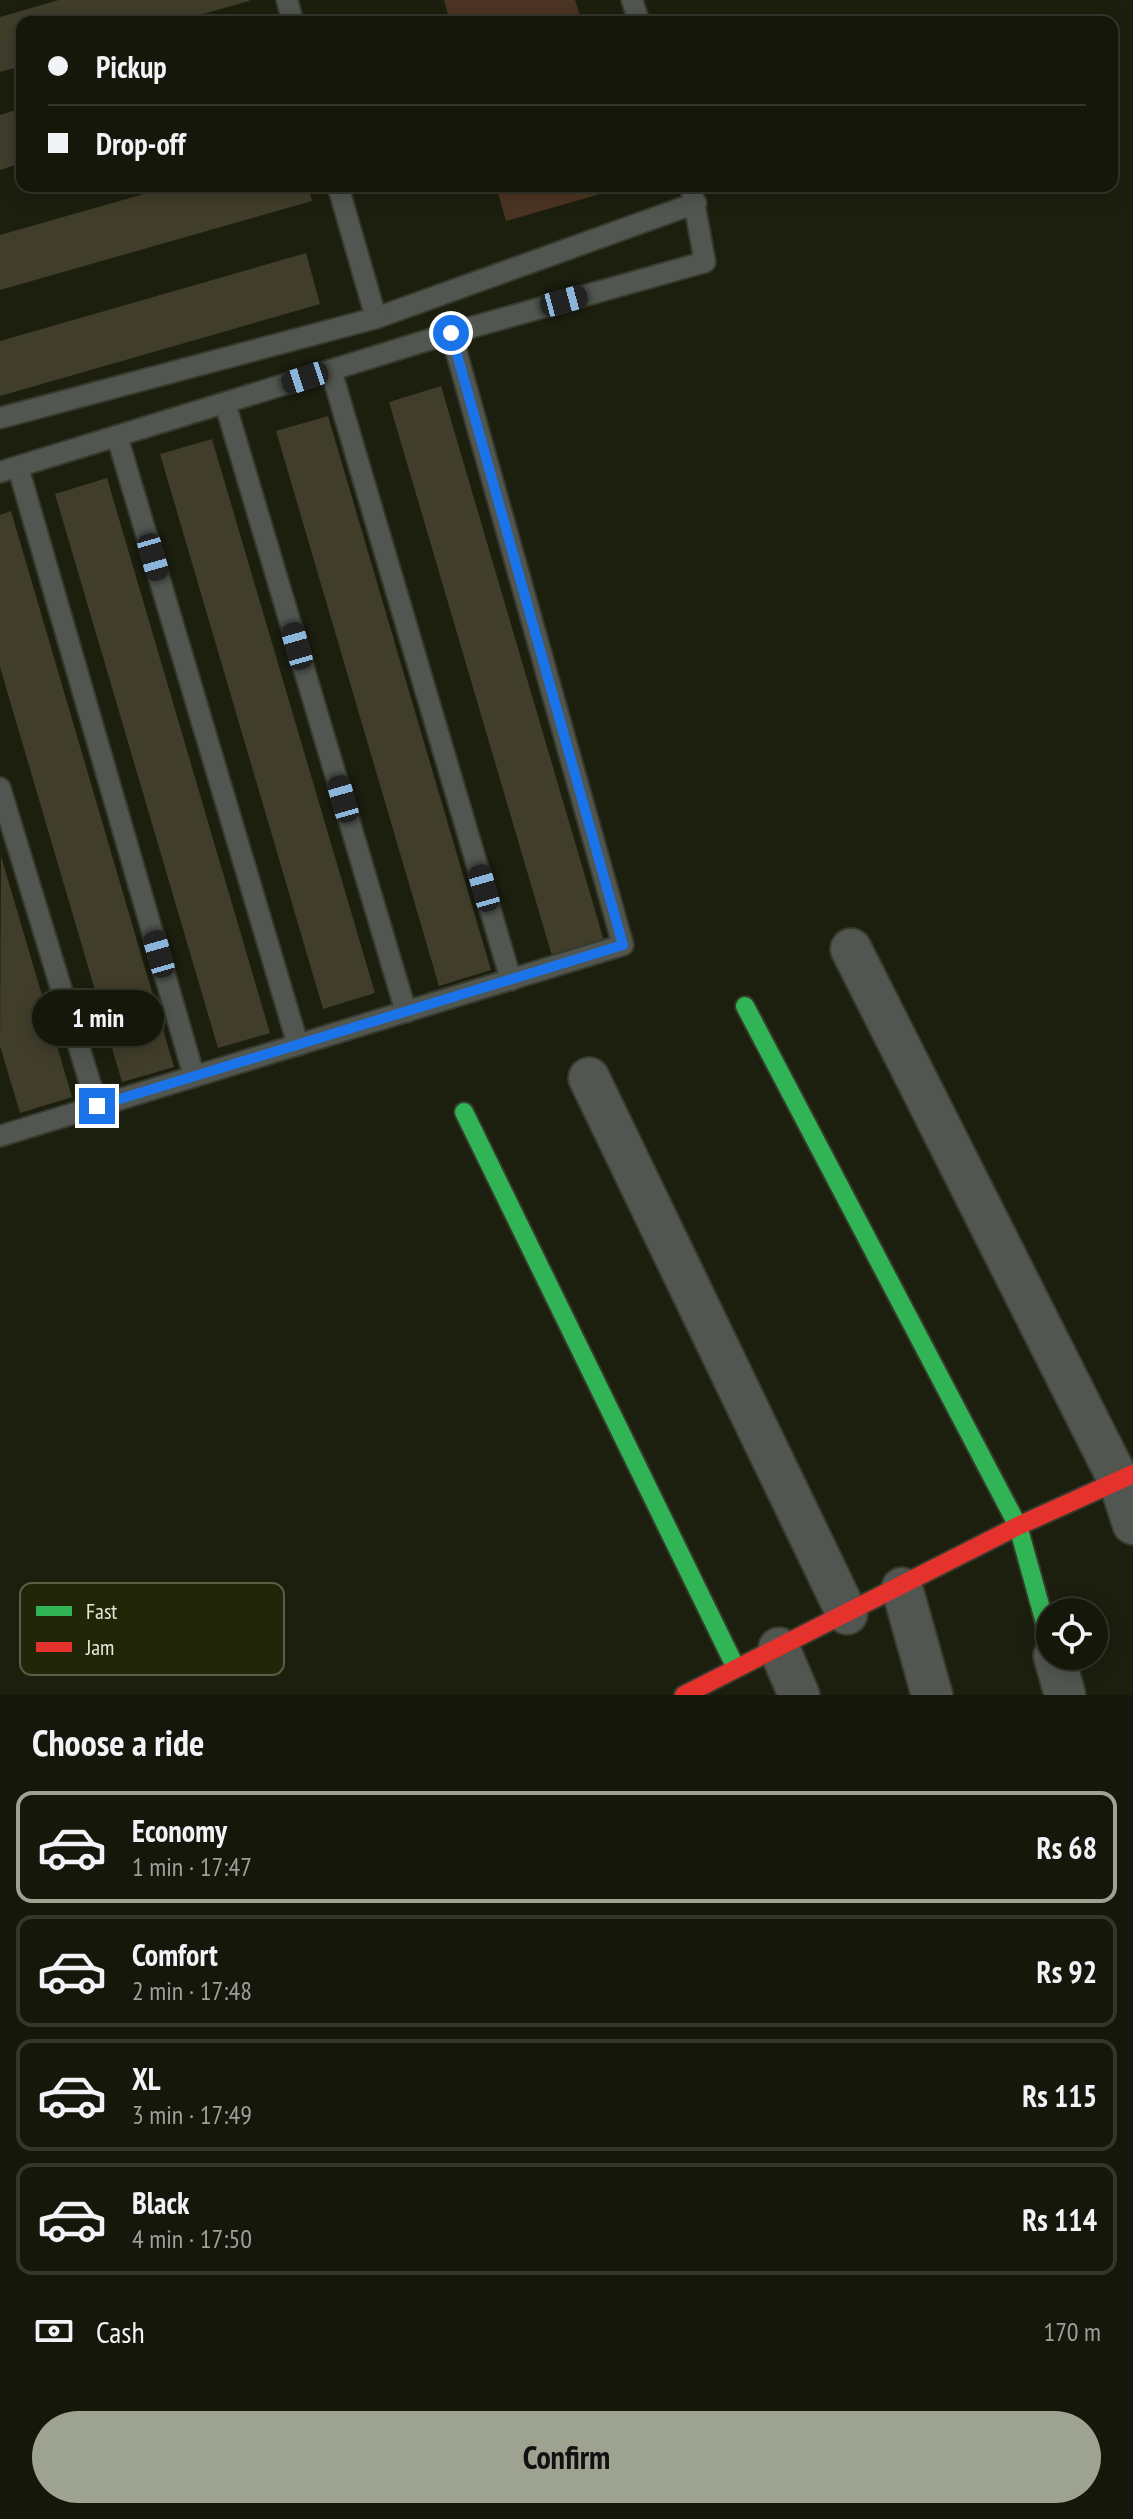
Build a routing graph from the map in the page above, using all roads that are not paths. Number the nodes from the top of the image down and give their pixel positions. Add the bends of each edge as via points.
1 (340, 192) edge
2 (693, 195) edge
3 (376, 318) junction
4 (451, 333) junction
5 (331, 370) junction
6 (225, 403) junction
7 (0, 418) edge
8 (117, 436) junction
9 (9, 469) edge
10 (0, 788) edge
11 (851, 949) dead end
12 (511, 980) junction
13 (745, 1006) dead end
14 (406, 1012) junction
15 (298, 1045) junction
16 (194, 1076) junction
17 (589, 1078) dead end
18 (97, 1106) junction
19 (464, 1112) dead end
20 (0, 1136) edge
21 (1126, 1478) edge
22 (1133, 1524) edge
23 (1018, 1526) junction
24 (902, 1588) junction
25 (1038, 1598) edge
26 (847, 1614) junction
27 (779, 1648) junction
28 (736, 1668) junction
29 (1058, 1670) edge
30 (684, 1695) edge
31 (799, 1695) edge
32 (932, 1695) edge
33 (1065, 1695) edge

1 - 3 lane
2 - 3 lane
2 - 4 lane via 705,262
3 - 7 lane
4 - 5 lane
4 - 12 lane via 623,945
5 - 6 lane
5 - 12 lane
6 - 8 lane
6 - 14 lane
8 - 9 lane
8 - 15 lane
9 - 16 lane
10 - 18 lane
11 - 21 street
12 - 14 lane
13 - 23 street
14 - 15 lane
15 - 16 lane
16 - 18 lane
17 - 26 street
18 - 20 lane
19 - 28 street
21 - 22 street
21 - 23 street
23 - 24 street
23 - 25 street
24 - 26 street
24 - 32 street
26 - 27 street
27 - 28 street
27 - 31 street
28 - 30 street
29 - 33 street

